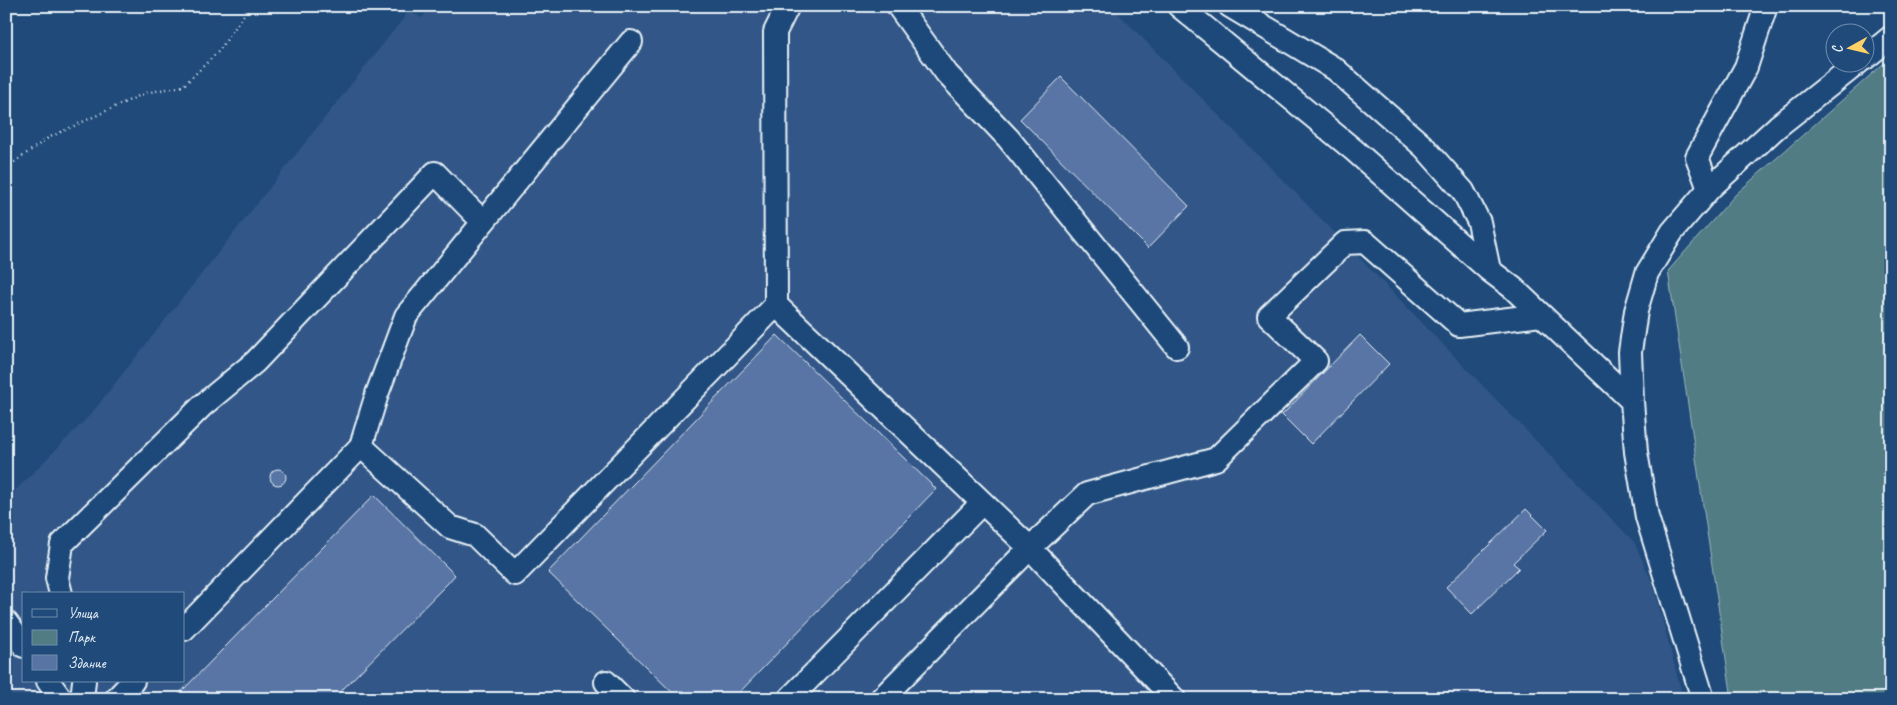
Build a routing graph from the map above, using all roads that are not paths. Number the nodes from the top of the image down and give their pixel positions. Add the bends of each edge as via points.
1 (788, 6) edge
2 (898, 6) edge
3 (1179, 6) edge
4 (1230, 6) edge
5 (1766, 6) edge
6 (1891, 37) edge
7 (630, 42) dead end
8 (1874, 51) edge
9 (1846, 72) edge
10 (1709, 189) junction
11 (483, 222) junction
12 (1489, 270) junction
13 (776, 305) junction
14 (1541, 314) junction
15 (1178, 347) dead end
16 (1632, 401) junction
17 (361, 446) junction
18 (982, 503) junction
19 (1030, 548) junction
20 (60, 592) edge
21 (6, 622) edge
22 (185, 628) edge
23 (22, 643) edge
24 (49, 682) edge
25 (84, 682) edge
26 (132, 682) edge
27 (606, 682) dead end
28 (61, 699) edge
29 (82, 699) edge
30 (116, 699) edge
31 (623, 699) edge
32 (789, 699) edge
33 (882, 699) edge
34 (1174, 699) edge
35 (1703, 699) edge

1 - 13 street via 776,32
2 - 15 street via 947,74 1008,138
3 - 12 street via 1355,152
4 - 12 street via 1335,69 1424,147 1463,191 1479,222
5 - 10 street via 1746,67 1698,157
6 - 8 street
7 - 11 street
9 - 10 street via 1778,126
10 - 16 street via 1672,232 1647,273 1636,311 1630,352
11 - 17 street via 406,316
11 - 20 street via 435,173 255,362 203,405 62,544 56,578
12 - 14 street
13 - 17 street via 515,574 475,535 450,527
13 - 18 street
14 - 16 street
14 - 19 street via 1459,325 1365,242 1344,243 1269,316 1316,361 1216,459 1087,494
16 - 35 street via 1636,452 1647,517
17 - 22 street
18 - 19 street
18 - 32 street
19 - 33 street
19 - 34 street
21 - 23 street
24 - 28 street
25 - 29 street
26 - 30 street
27 - 31 street

